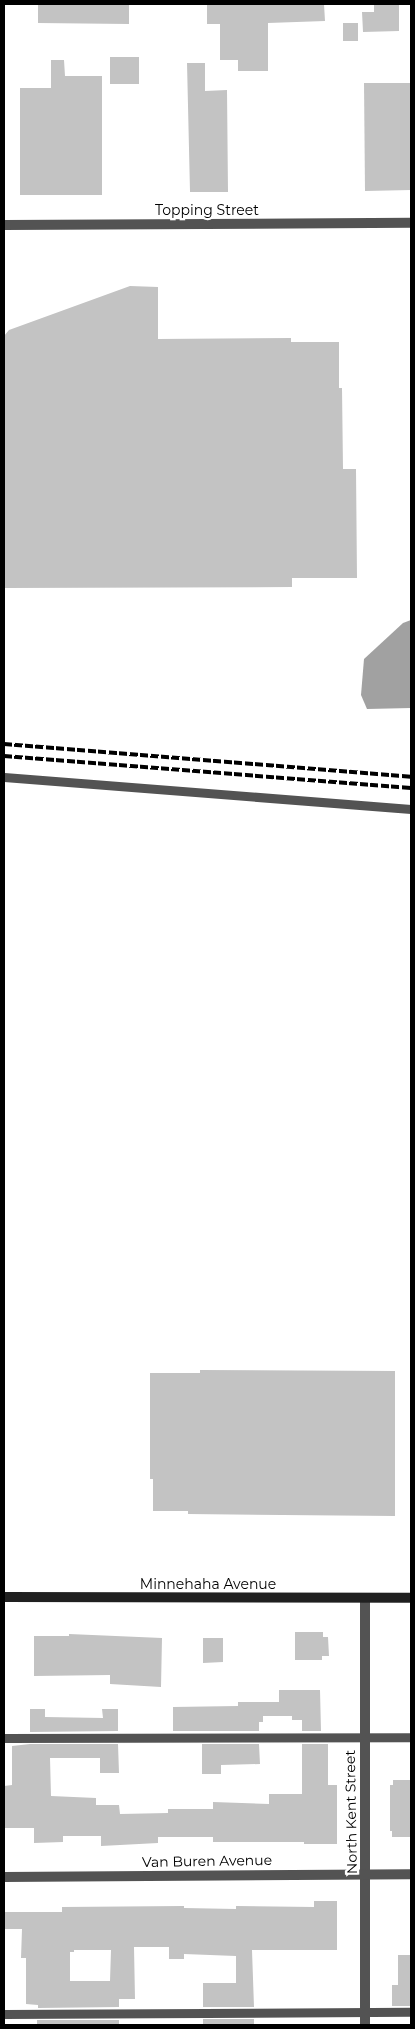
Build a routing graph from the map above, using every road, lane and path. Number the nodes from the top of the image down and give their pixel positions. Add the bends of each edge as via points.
1 (411, 223) edge
2 (4, 225) edge
3 (4, 778) edge
4 (411, 810) edge
5 (4, 1597) edge
6 (365, 1598) junction
7 (411, 1598) edge
8 (411, 1737) edge
9 (4, 1738) edge
10 (364, 1738) junction
11 (366, 1874) junction
12 (411, 1874) edge
13 (4, 1877) edge
14 (365, 2012) junction
15 (411, 2012) edge
16 (4, 2014) edge
17 (365, 2025) edge

1 - 2 street, Topping Street
3 - 4 lane
5 - 6 main road, Minnehaha Avenue
6 - 7 main road, Minnehaha Avenue
6 - 10 street, North Kent Street
8 - 10 lane
9 - 10 lane
10 - 11 street, North Kent Street
11 - 12 street, Van Buren Avenue
11 - 13 street, Van Buren Avenue
11 - 14 street, North Kent Street
14 - 15 lane
14 - 16 lane
14 - 17 street, North Kent Street

